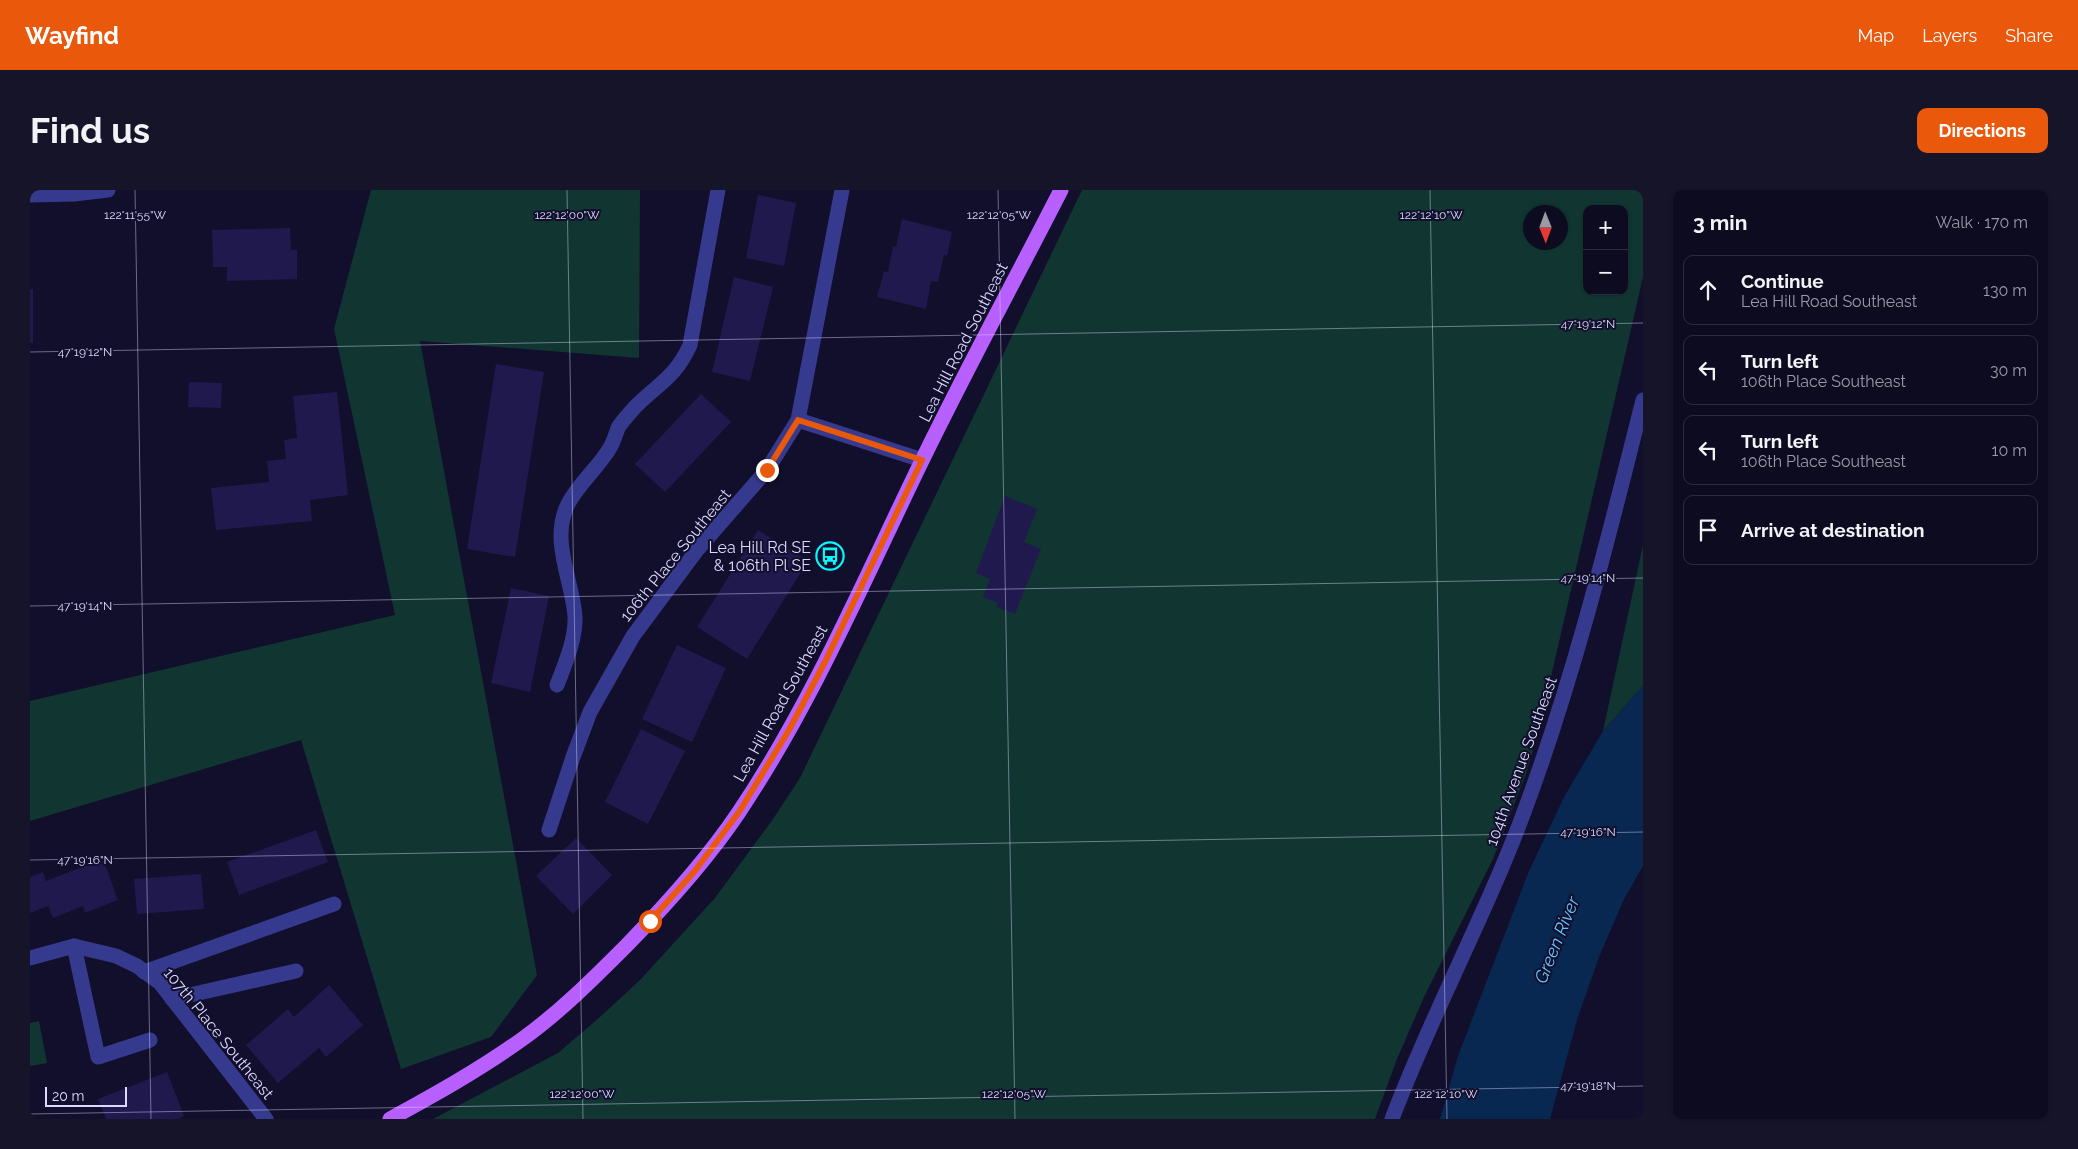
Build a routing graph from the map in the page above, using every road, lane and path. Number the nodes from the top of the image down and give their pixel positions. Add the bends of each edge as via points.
1 (108, 190) edge
2 (718, 190) edge
3 (842, 190) edge
4 (1061, 190) edge
5 (30, 195) edge
6 (1643, 400) edge
7 (798, 420) junction
8 (922, 460) junction
9 (557, 686) dead end
10 (549, 830) dead end
11 (334, 904) dead end
12 (74, 946) junction
13 (30, 958) edge
14 (296, 971) dead end
15 (144, 972) junction
16 (172, 999) junction
17 (150, 1040) dead end
18 (266, 1119) edge
19 (390, 1119) edge
20 (1392, 1119) edge

1 - 5 street
2 - 9 street via 690,345 682,363 620,426 611,446 568,504 561,531 563,560 575,618 569,654
3 - 7 street, 106th Place Southeast
4 - 8 main road, Lea Hill Road Southeast
6 - 20 street, 104th Avenue Southeast via 1561,708 1489,899
7 - 8 street
7 - 10 street, 106th Place Southeast via 767,470 697,550 633,636 590,712
8 - 19 main road, Lea Hill Road Southeast via 789,730 739,812 694,872 595,978 522,1040
11 - 15 street
12 - 13 street, 107th Place Southeast
12 - 15 street, 107th Place Southeast via 116,956
12 - 17 street via 98,1057
14 - 16 street
15 - 16 street, 107th Place Southeast via 160,983
16 - 18 street, 107th Place Southeast

